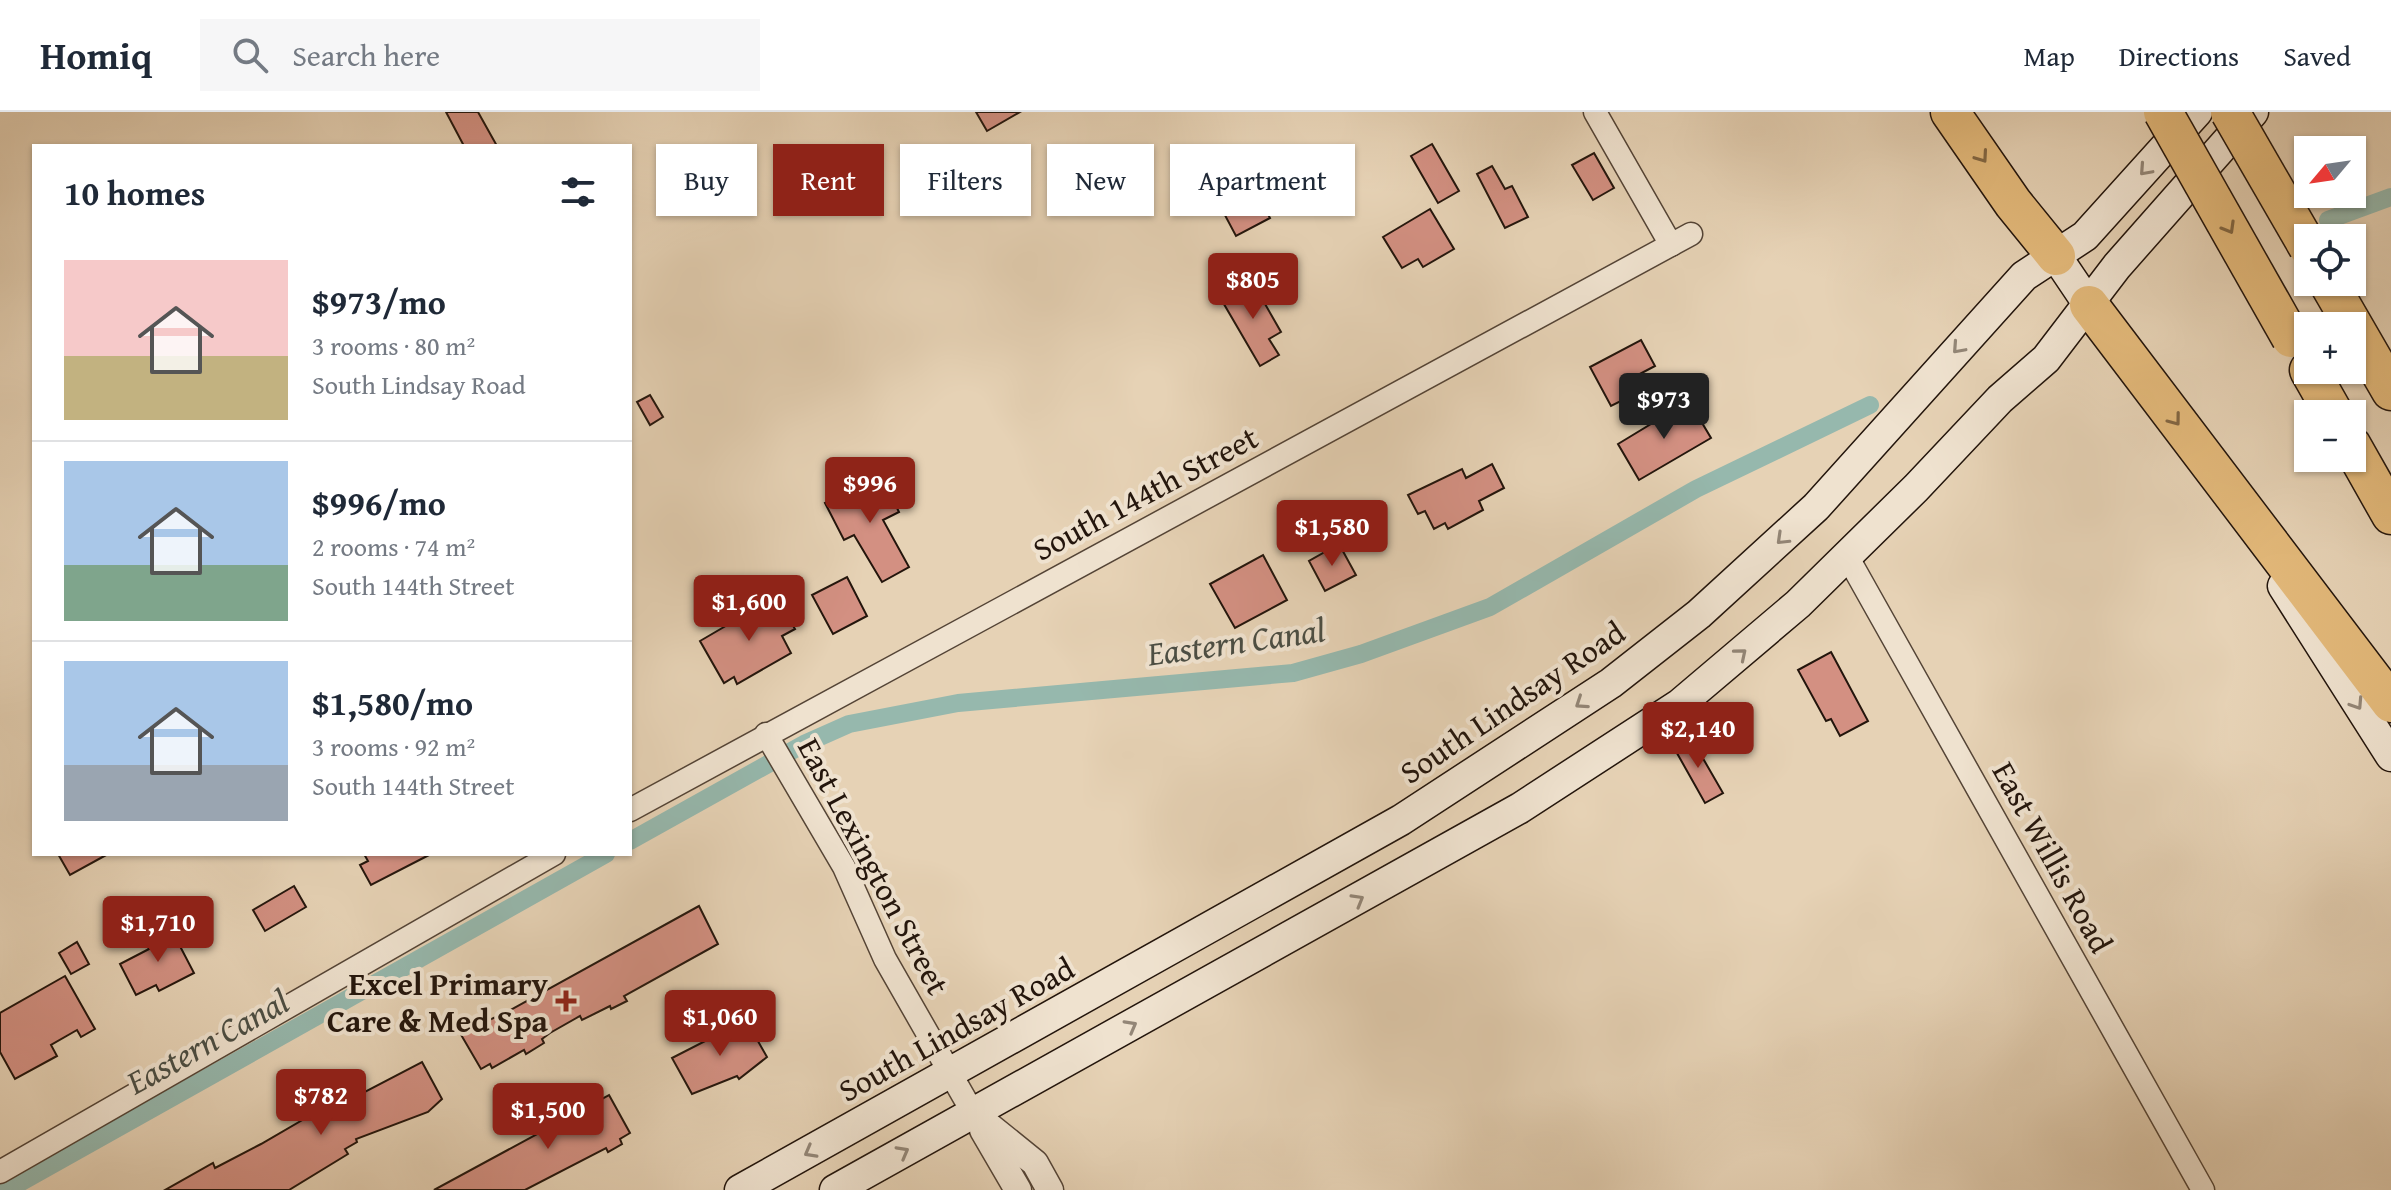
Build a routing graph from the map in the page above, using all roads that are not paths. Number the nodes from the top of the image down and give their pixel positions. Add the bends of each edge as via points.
1 (1595, 112) edge
2 (1950, 112) edge
3 (2163, 112) edge
4 (2197, 112) edge
5 (2230, 112) edge
6 (2253, 112) edge
7 (2295, 224) edge
8 (1691, 234) dead end
9 (1671, 245) junction
10 (2056, 256) junction
11 (2336, 296) edge
12 (2089, 305) junction
13 (2294, 342) edge
14 (2391, 391) edge
15 (2209, 464) junction
16 (2366, 471) edge
17 (2391, 515) edge
18 (1847, 556) junction
19 (2391, 703) edge
20 (769, 740) junction
21 (2391, 756) edge
22 (632, 809) edge
23 (551, 856) edge
24 (952, 1073) junction
25 (973, 1113) junction
26 (0, 1172) edge
27 (740, 1190) edge
28 (835, 1190) edge
29 (1018, 1190) edge
30 (1050, 1190) edge
31 (2203, 1190) edge

1 - 9 street
2 -> 10 highway
3 -> 13 highway, bridge
4 -> 10 main road, South Lindsay Road via 2085,236
5 - 7 highway, bridge
6 - 12 main road
8 - 9 street, South 144th Street
9 - 20 street, South 144th Street
10 - 12 main road
10 -> 24 main road, South Lindsay Road via 2024,276 1816,507 1699,614 1611,683 1401,820
11 - 14 highway
12 -> 15 highway
12 - 18 main road via 2046,359
15 - 19 highway
15 -> 21 main road
16 - 17 highway
25 -> 18 main road via 1332,915 1607,754 1748,648
18 - 31 street, East Willis Road
20 - 22 street, South 144th Street
20 - 24 street, East Lexington Street via 844,867 885,959
23 - 26 street
24 - 25 street, East Lexington Street
24 -> 27 main road, South Lindsay Road
28 -> 25 main road
25 - 29 street
25 - 30 street via 1035,1163

